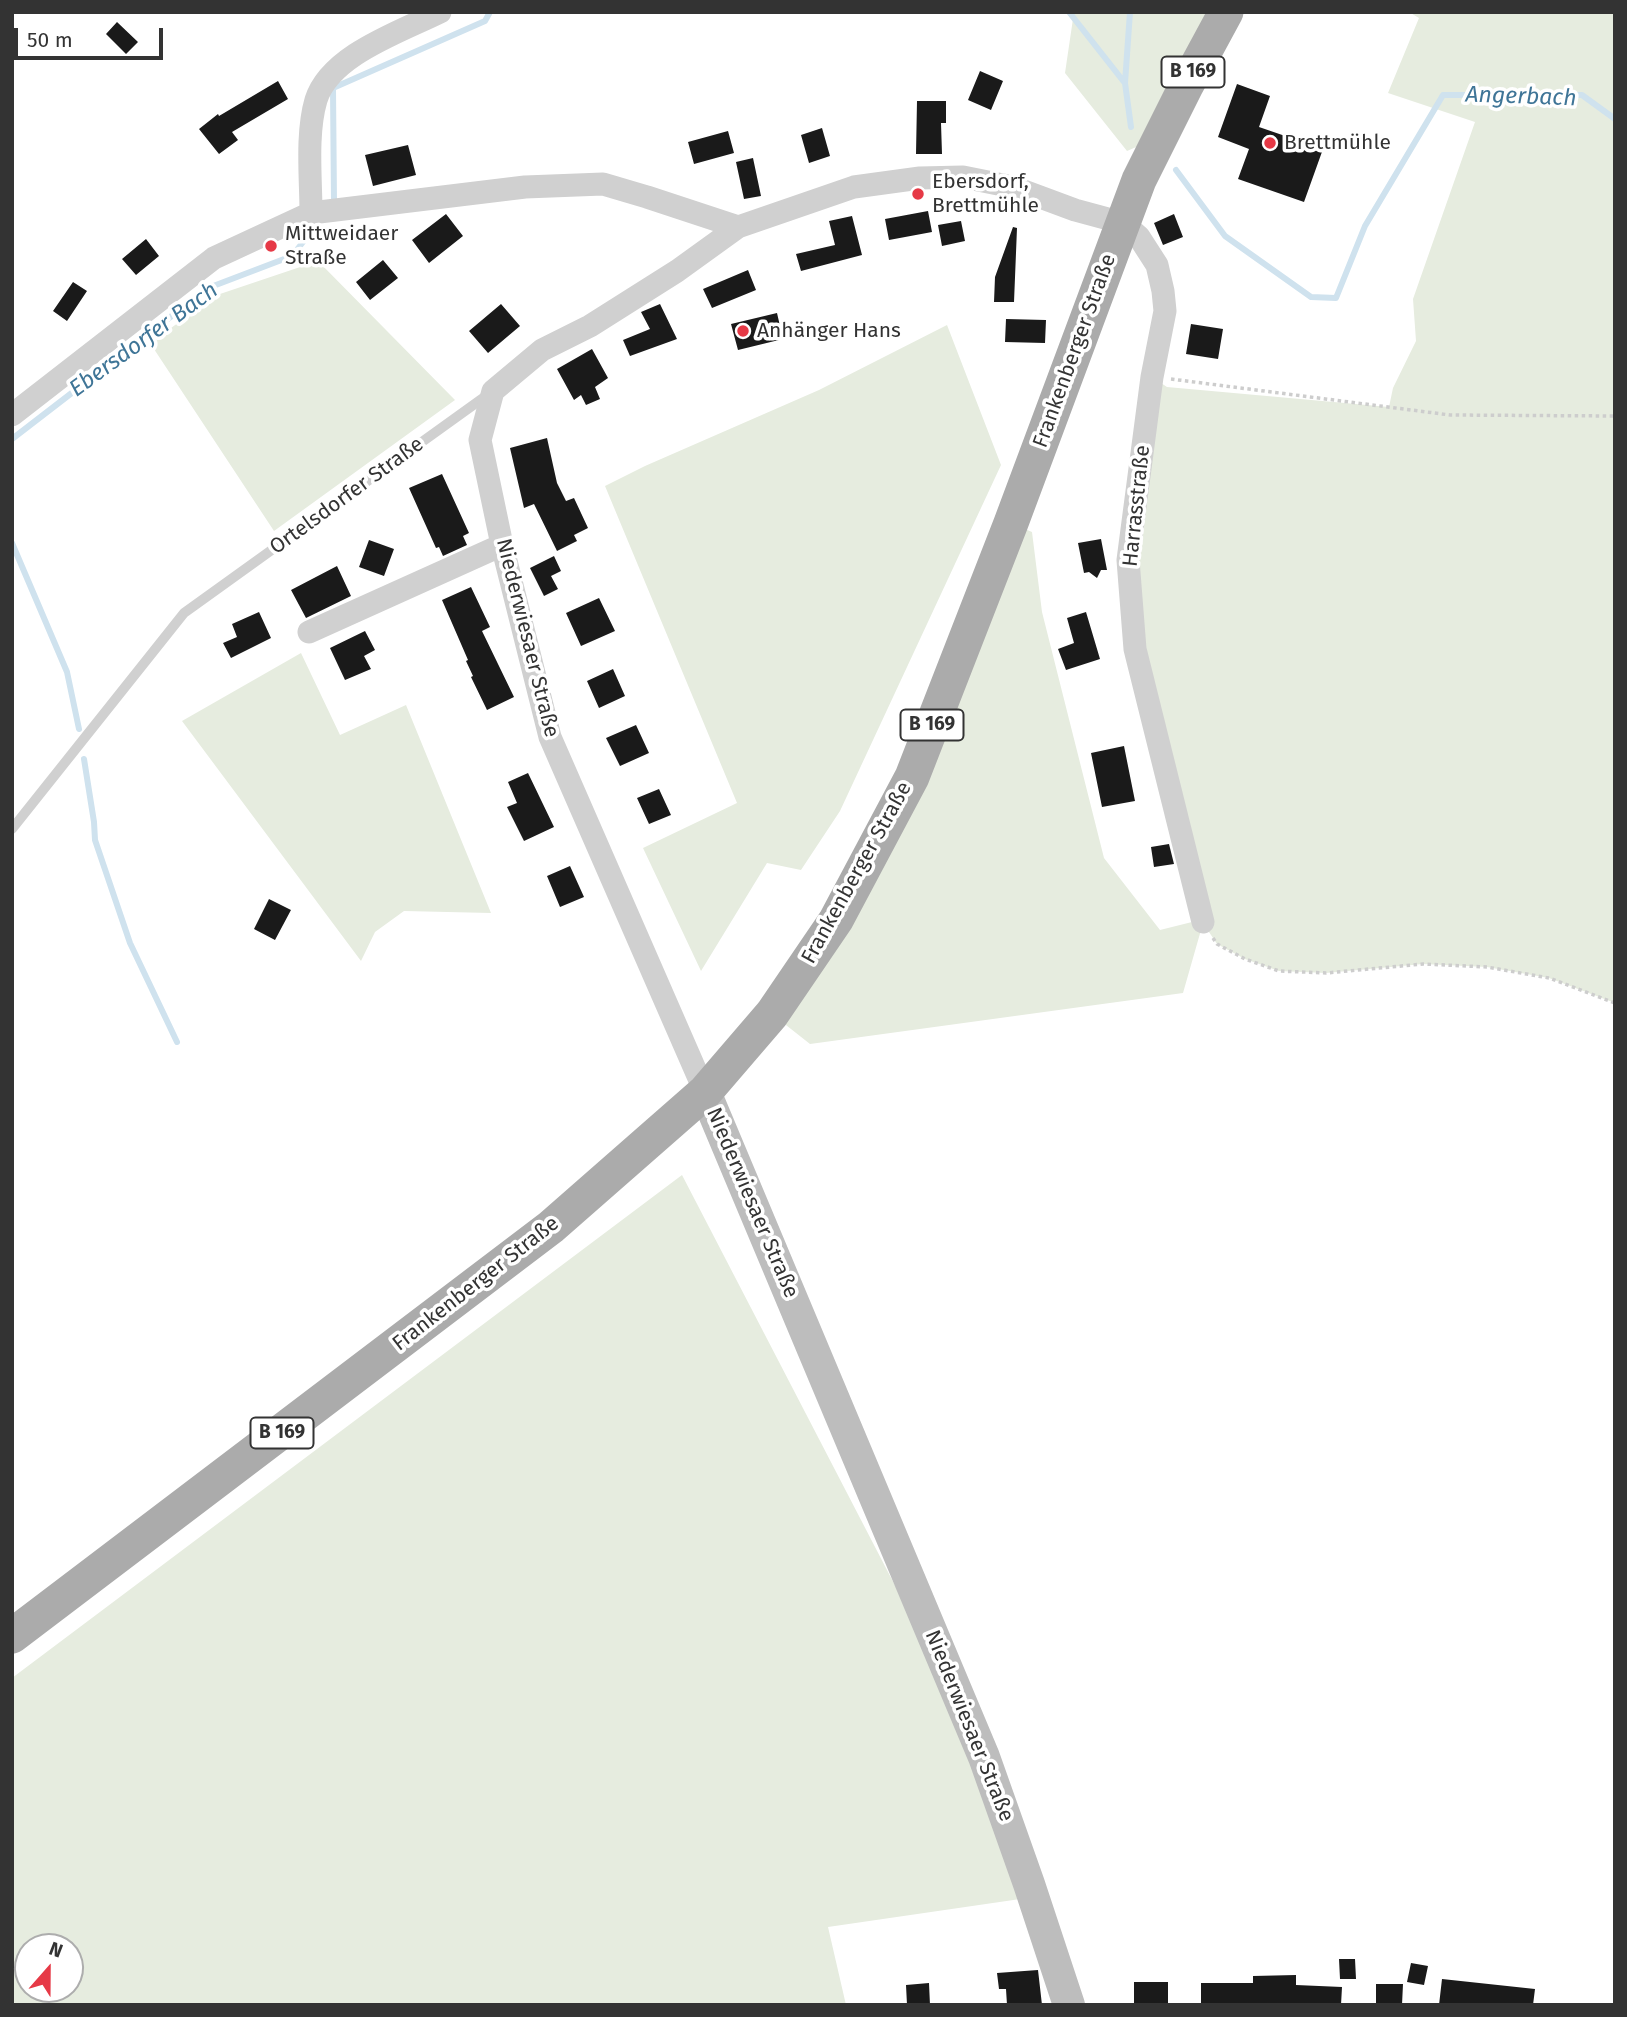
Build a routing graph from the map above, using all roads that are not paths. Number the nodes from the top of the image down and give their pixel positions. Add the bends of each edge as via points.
1 (440, 12) edge
2 (1226, 12) edge
3 (311, 214) junction
4 (1123, 223) junction
5 (738, 227) junction
6 (492, 391) junction
7 (12, 415) edge
8 (502, 545) junction
9 (309, 632) dead end
10 (12, 829) edge
11 (1203, 922) road end
12 (705, 1092) junction
13 (12, 1636) edge
14 (1069, 2005) edge

1 - 3 street via 355,53 329,75 316,99
2 - 4 main road, Frankenberger Straße / B 169 via 1162,132
3 - 5 street via 525,187 603,184
3 - 7 street via 214,258
4 - 5 street via 1013,187 963,177 854,187
4 - 11 street, Harrasstraße via 1139,237 1157,265 1165,311 1128,560 1135,649
4 - 12 main road, Frankenberger Straße / B 169 via 912,777 836,920 772,1014
5 - 6 street, Ortelsdorfer Straße via 590,326 542,350
6 - 8 street, Niederwiesaer Straße via 480,440
6 - 10 lane, Ortelsdorfer Straße via 184,613
8 - 9 street
8 - 12 street, Niederwiesaer Straße via 550,737
12 - 13 main road, Frankenberger Straße / B 169 via 551,1227
12 - 14 main road, Niederwiesaer Straße via 984,1757

